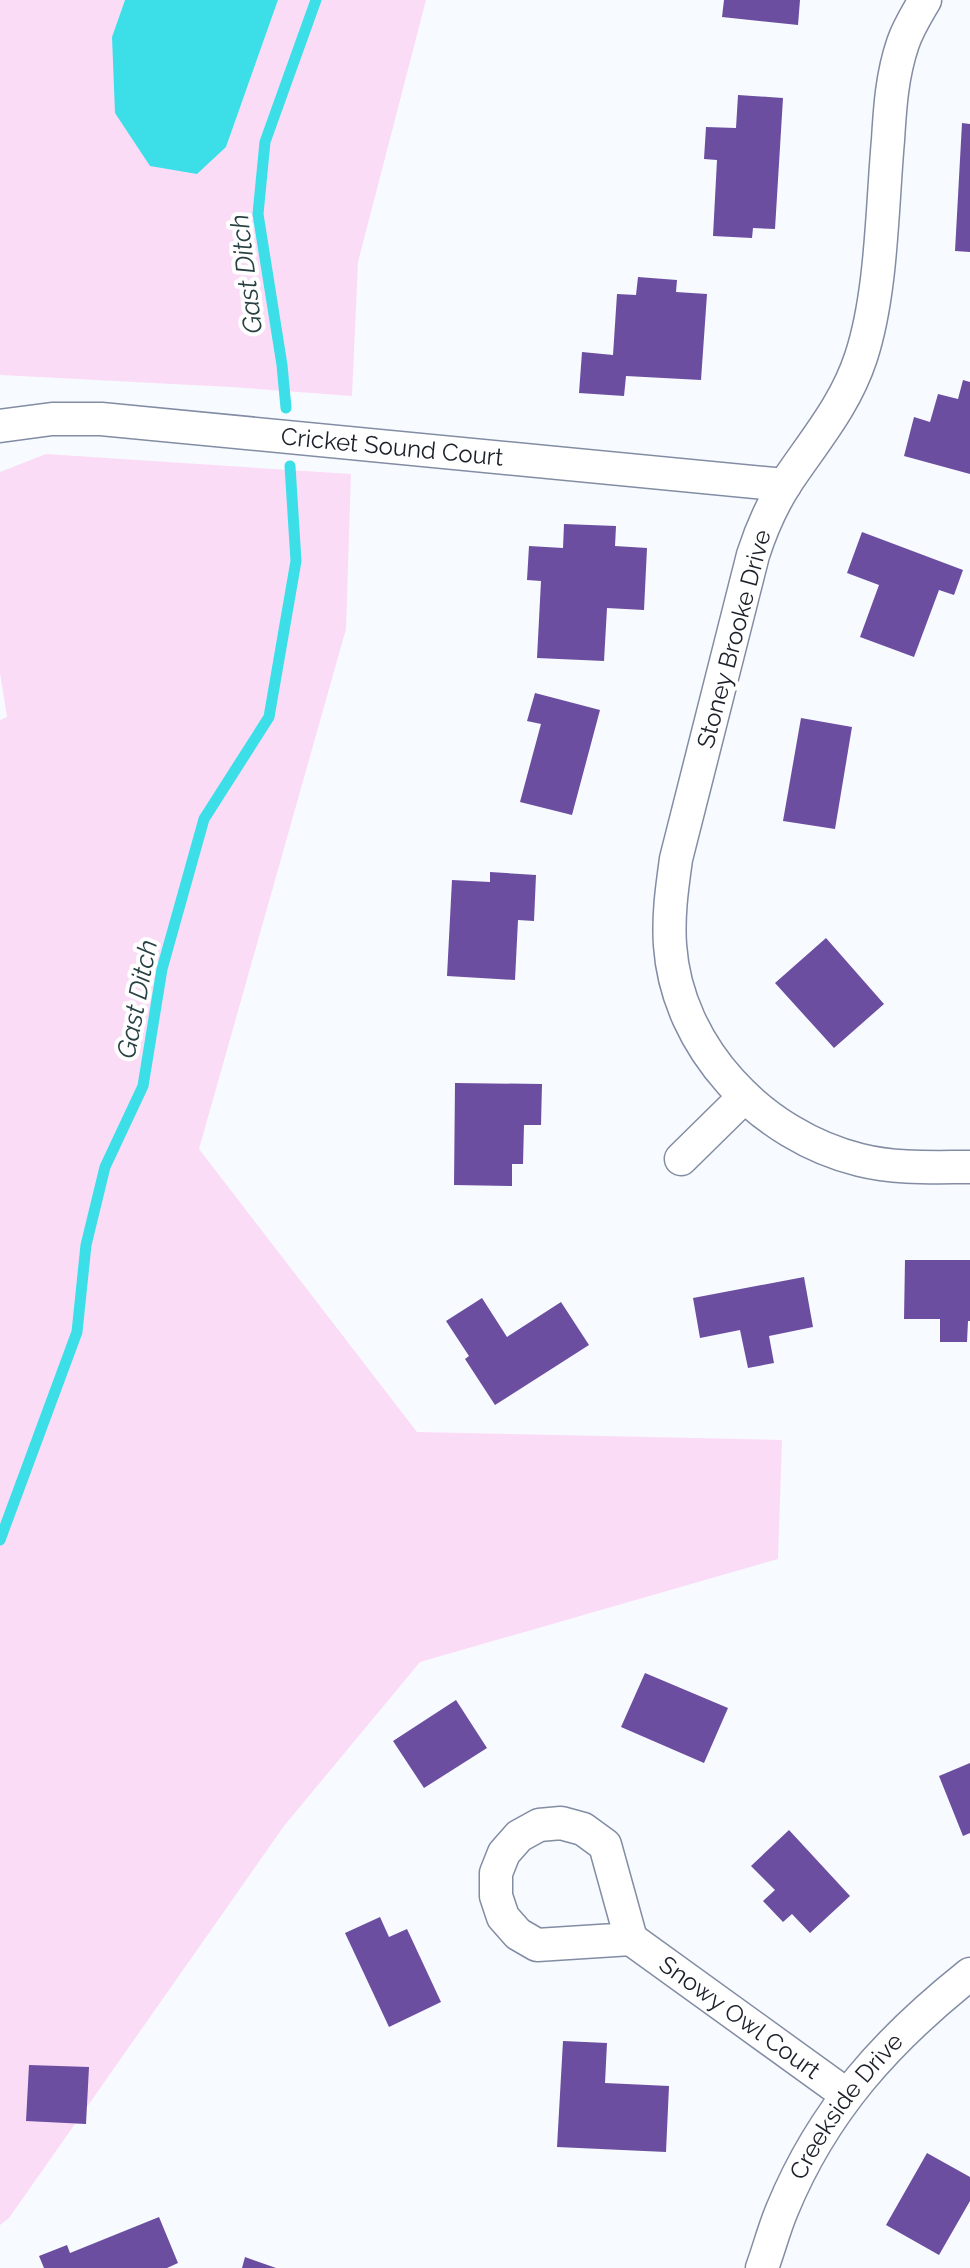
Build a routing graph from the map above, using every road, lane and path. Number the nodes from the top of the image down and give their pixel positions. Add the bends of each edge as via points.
1 (925, 0) edge
2 (0, 426) edge
3 (785, 485) junction
4 (744, 1097) junction
5 (681, 1159) dead end
6 (970, 1167) edge
7 (631, 1939) junction
8 (970, 1974) edge
9 (847, 2095) junction
10 (762, 2268) edge

1 - 3 street, Stoney Brooke Drive via 903,44 892,87 876,278 861,358 841,404
2 - 3 street, Cricket Sound Court via 101,419
3 - 4 street, Stoney Brooke Drive via 753,555 669,902 670,947 695,1032
4 - 5 street
4 - 6 street, Stoney Brooke Drive via 779,1125 818,1146 861,1160
7 - 7 street via 537,1945 518,1934 503,1917 496,1896 496,1873 504,1853 539,1825 561,1823 593,1834 605,1845
7 - 9 street, Snowy Owl Court
8 - 9 street, Creekside Drive via 877,2057
9 - 10 street, Creekside Drive via 802,2168

